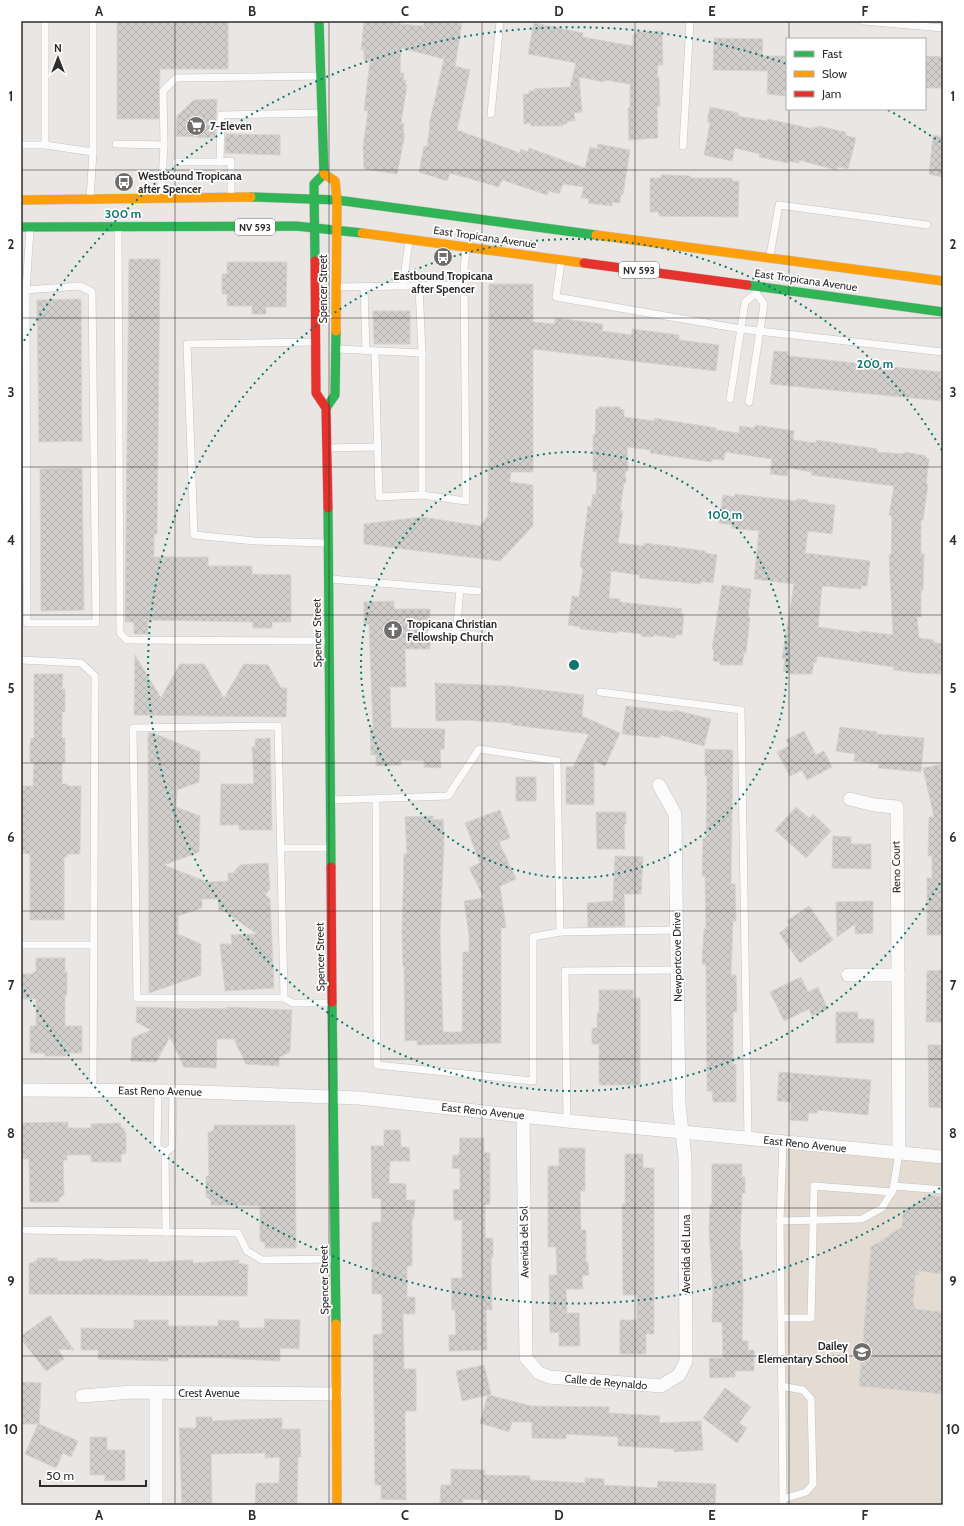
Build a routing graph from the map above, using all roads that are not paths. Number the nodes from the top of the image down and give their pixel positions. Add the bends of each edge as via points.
1 (45, 21) edge
2 (93, 21) edge
3 (319, 21) edge
4 (500, 21) edge
5 (690, 21) edge
6 (864, 21) edge
7 (943, 28) edge
8 (320, 76) junction
9 (322, 113) junction
10 (491, 114) dead end
11 (116, 144) dead end
12 (45, 145) junction
13 (164, 145) junction
14 (21, 146) edge
15 (683, 146) dead end
16 (93, 152) junction
17 (176, 162) dead end
18 (220, 162) junction
19 (324, 174) junction
20 (230, 196) junction
21 (161, 197) junction
22 (315, 198) junction
23 (21, 200) edge
24 (90, 200) junction
25 (337, 200) junction
26 (927, 224) dead end
27 (25, 227) edge
28 (118, 227) junction
29 (314, 227) junction
30 (335, 229) junction
31 (409, 238) junction
32 (466, 246) junction
33 (769, 257) junction
34 (562, 260) junction
35 (684, 266) dead end
36 (753, 266) dead end
37 (650, 271) junction
38 (891, 274) junction
39 (855, 279) dead end
40 (943, 281) edge
41 (464, 285) junction
42 (757, 285) junction
43 (403, 286) junction
44 (419, 286) junction
45 (335, 287) junction
46 (364, 287) junction
47 (26, 290) junction
48 (943, 312) edge
49 (741, 329) junction
50 (760, 331) junction
51 (315, 342) junction
52 (335, 349) junction
53 (366, 351) junction
54 (375, 352) junction
55 (943, 352) edge
56 (422, 353) junction
57 (730, 399) dead end
58 (749, 402) dead end
59 (326, 408) junction
60 (376, 447) junction
61 (326, 448) junction
62 (422, 495) junction
63 (328, 543) junction
64 (328, 578) junction
65 (460, 589) junction
66 (478, 591) dead end
67 (431, 633) dead end
68 (456, 634) junction
69 (479, 635) dead end
70 (330, 641) junction
71 (21, 660) edge
72 (600, 692) dead end
73 (659, 785) dead end
74 (376, 798) junction
75 (850, 799) dead end
76 (330, 800) junction
77 (282, 848) junction
78 (331, 848) junction
79 (676, 930) junction
80 (560, 932) junction
81 (21, 945) edge
82 (94, 945) junction
83 (677, 970) junction
84 (848, 974) dead end
85 (898, 974) junction
86 (284, 998) junction
87 (333, 1003) junction
88 (21, 1090) edge
89 (93, 1091) junction
90 (158, 1091) junction
91 (173, 1091) junction
92 (332, 1096) junction
93 (523, 1116) junction
94 (567, 1121) junction
95 (682, 1132) junction
96 (748, 1138) junction
97 (783, 1142) junction
98 (165, 1152) junction
99 (899, 1153) junction
100 (943, 1157) edge
101 (893, 1189) junction
102 (943, 1190) edge
103 (813, 1220) junction
104 (780, 1221) junction
105 (21, 1230) edge
106 (166, 1232) junction
107 (336, 1259) junction
108 (781, 1318) junction
109 (532, 1367) joint
110 (679, 1375) joint
111 (781, 1386) junction
112 (156, 1393) junction
113 (336, 1394) junction
114 (82, 1396) dead end
115 (783, 1502) edge
116 (156, 1505) edge
117 (337, 1505) edge

1 - 12 lane
2 - 16 lane
3 - 8 main road
4 - 10 lane
5 - 15 lane
6 - 7 lane
8 - 9 main road
8 - 13 lane via 176,78 163,91
9 - 18 lane via 221,116
9 - 19 main road
11 - 13 lane
12 - 14 lane
12 - 16 lane
13 - 21 lane
16 - 24 lane
17 - 18 lane
18 - 20 lane via 231,161
19 - 22 main road, Spencer Street via 314,184
19 - 25 main road, Spencer Street via 335,181
20 - 21 main road, East Tropicana Avenue
20 - 22 main road, East Tropicana Avenue
21 - 24 main road, East Tropicana Avenue
22 - 25 main road, East Tropicana Avenue
22 - 29 main road, Spencer Street
23 - 24 main road, East Tropicana Avenue
25 - 30 main road, Spencer Street
25 - 33 main road, East Tropicana Avenue
26 - 33 lane via 779,205
27 - 28 main road, East Tropicana Avenue / NV 593
27 - 47 lane
28 - 29 main road, East Tropicana Avenue / NV 593
28 - 70 lane via 120,633 127,640
29 - 30 main road, East Tropicana Avenue / NV 593
29 - 51 main road, Spencer Street
30 - 31 main road, East Tropicana Avenue / NV 593
30 - 45 main road, Spencer Street
31 - 32 main road, East Tropicana Avenue / NV 593
31 - 43 lane
32 - 34 main road, East Tropicana Avenue / NV 593
32 - 41 lane
33 - 36 main road via 766,262
33 - 38 main road, East Tropicana Avenue
34 - 37 main road, East Tropicana Avenue / NV 593
34 - 49 lane via 556,296
35 - 37 main road
37 - 42 main road, East Tropicana Avenue / NV 593
38 - 39 main road
38 - 40 main road, East Tropicana Avenue
41 - 44 lane
41 - 62 lane via 466,501
42 - 48 main road, East Tropicana Avenue
42 - 49 lane via 745,302
42 - 50 lane via 764,304
43 - 44 lane
43 - 46 lane
44 - 56 lane
45 - 46 lane
45 - 52 main road, Spencer Street
46 - 53 lane
47 - 47 lane via 27,623 96,622 92,292 80,286
49 - 50 lane
49 - 57 lane
50 - 55 lane
50 - 58 lane
51 - 59 main road, Spencer Street via 316,393
51 - 63 lane via 187,344 194,535 255,541
52 - 53 lane
52 - 59 main road, Spencer Street via 335,395
53 - 54 lane
54 - 56 lane
54 - 60 lane
56 - 62 lane
59 - 61 main road, Spencer Street
60 - 61 lane
60 - 62 lane via 379,497
61 - 63 main road, Spencer Street
63 - 64 main road, Spencer Street
64 - 65 lane
64 - 70 main road, Spencer Street
65 - 66 lane
65 - 68 lane
67 - 68 lane
68 - 69 lane
70 - 76 main road, Spencer Street
71 - 82 lane via 81,663 95,676
72 - 96 lane via 741,710
73 - 79 street, Newportcove Drive via 675,814
74 - 76 lane
74 - 80 lane via 448,796 479,749 557,761
74 - 80 lane via 377,1065 533,1081 533,937
75 - 85 street, Reno Court via 897,807
76 - 78 main road, Spencer Street
77 - 78 lane
77 - 86 lane
77 - 86 lane via 278,726 133,728 137,998
78 - 87 main road, Spencer Street
79 - 80 lane
79 - 83 street, Newportcove Drive
81 - 82 lane
82 - 89 lane
83 - 94 lane via 565,970
83 - 95 street, Newportcove Drive via 679,1105
84 - 85 street
85 - 99 street, Reno Court
86 - 87 lane via 293,1003
87 - 92 main road, Spencer Street
88 - 89 street, East Reno Avenue
89 - 90 street, East Reno Avenue
90 - 91 street, East Reno Avenue
90 - 98 lane via 157,1148
91 - 92 street, East Reno Avenue
91 - 98 lane via 172,1148
92 - 93 street, East Reno Avenue
92 - 107 main road, Spencer Street
93 - 94 street, East Reno Avenue
93 - 109 street, Avenida del Sol via 526,1358
94 - 95 street, East Reno Avenue
95 - 96 street, East Reno Avenue
95 - 110 street, Avenida del Luna via 685,1158 686,1361
96 - 97 street, East Reno Avenue
97 - 99 street, East Reno Avenue
97 - 104 lane
98 - 106 lane
99 - 100 street, East Reno Avenue
99 - 101 lane
101 - 102 lane
101 - 103 lane via 882,1208 862,1219
101 - 103 lane via 814,1186
103 - 104 lane
103 - 108 lane via 811,1318
104 - 108 lane
105 - 106 lane
106 - 107 lane via 238,1233 247,1251 262,1260
107 - 113 main road, Spencer Street
108 - 111 lane
109 - 110 street, Calle de Reynaldo via 549,1377 661,1386
111 - 115 lane
111 - 115 lane via 803,1390 811,1398 813,1484 806,1492
112 - 113 street, Crest Avenue
112 - 114 street, Crest Avenue
112 - 116 street
113 - 117 main road, Spencer Street

